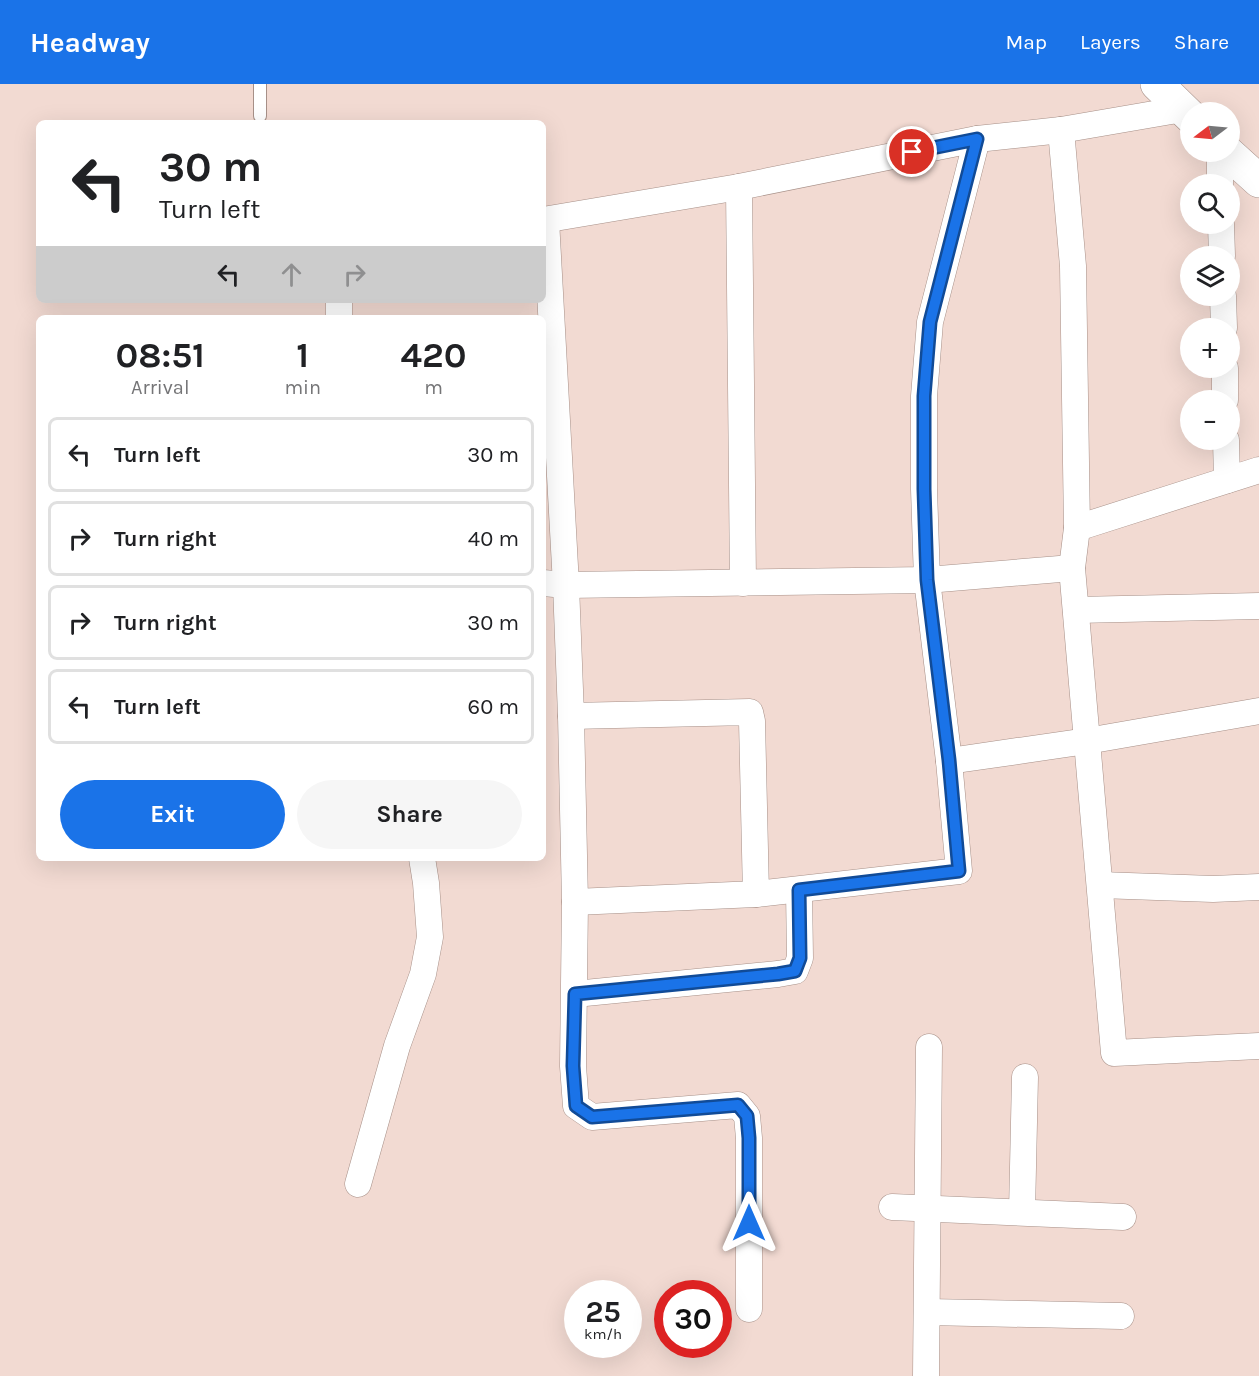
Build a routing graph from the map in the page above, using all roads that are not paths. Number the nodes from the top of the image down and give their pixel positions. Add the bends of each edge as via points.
1 (260, 84) edge
2 (1157, 84) edge
3 (1180, 106) edge
4 (1180, 114) edge
5 (260, 116) dead end
6 (1061, 130) junction
7 (977, 139) junction
8 (1238, 162) edge
9 (1259, 181) edge
10 (739, 187) junction
11 (546, 220) edge
12 (546, 260) edge
13 (1226, 450) edge
14 (1259, 470) edge
15 (1227, 480) junction
16 (1077, 528) junction
17 (1072, 568) junction
18 (927, 580) junction
19 (743, 583) junction
20 (554, 584) edge
21 (1259, 606) edge
22 (1076, 610) junction
23 (1259, 711) edge
24 (571, 716) junction
25 (1087, 741) junction
26 (949, 760) junction
27 (422, 861) edge
28 (1100, 885) junction
29 (1259, 887) edge
30 (799, 890) junction
31 (756, 894) junction
32 (575, 902) junction
33 (575, 994) junction
34 (1259, 1046) edge
35 (929, 1047) dead end
36 (1025, 1077) dead end
37 (358, 1184) dead end
38 (892, 1207) dead end
39 (927, 1209) junction
40 (1022, 1212) junction
41 (1123, 1217) dead end
42 (748, 1309) dead end
43 (927, 1312) junction
44 (1121, 1316) dead end
45 (926, 1376) edge

1 - 5 lane
2 - 3 main road
4 - 6 street
6 - 7 street
6 - 16 street via 1073,266
7 - 10 street
7 - 18 street via 930,322 924,396
8 - 9 main road
10 - 11 street
10 - 19 street
12 - 20 street
13 - 15 street
14 - 15 street
15 - 16 street
16 - 17 street
17 - 18 street
17 - 22 street
18 - 19 street
18 - 26 street
19 - 20 street
20 - 24 street
21 - 22 street
22 - 25 street
23 - 25 street
24 - 31 street via 750,712
24 - 32 street
25 - 26 street
25 - 28 street
26 - 30 street via 959,871
27 - 37 street via 430,937 423,974 397,1046
28 - 29 street
28 - 34 street via 1114,1053
30 - 31 street
30 - 33 street via 800,958 795,971
31 - 32 street
32 - 33 street
33 - 42 street via 576,1106 592,1117 738,1105 747,1116
35 - 39 street
36 - 40 street
38 - 39 street
39 - 40 street
39 - 43 street
40 - 41 street
43 - 44 street
43 - 45 street

